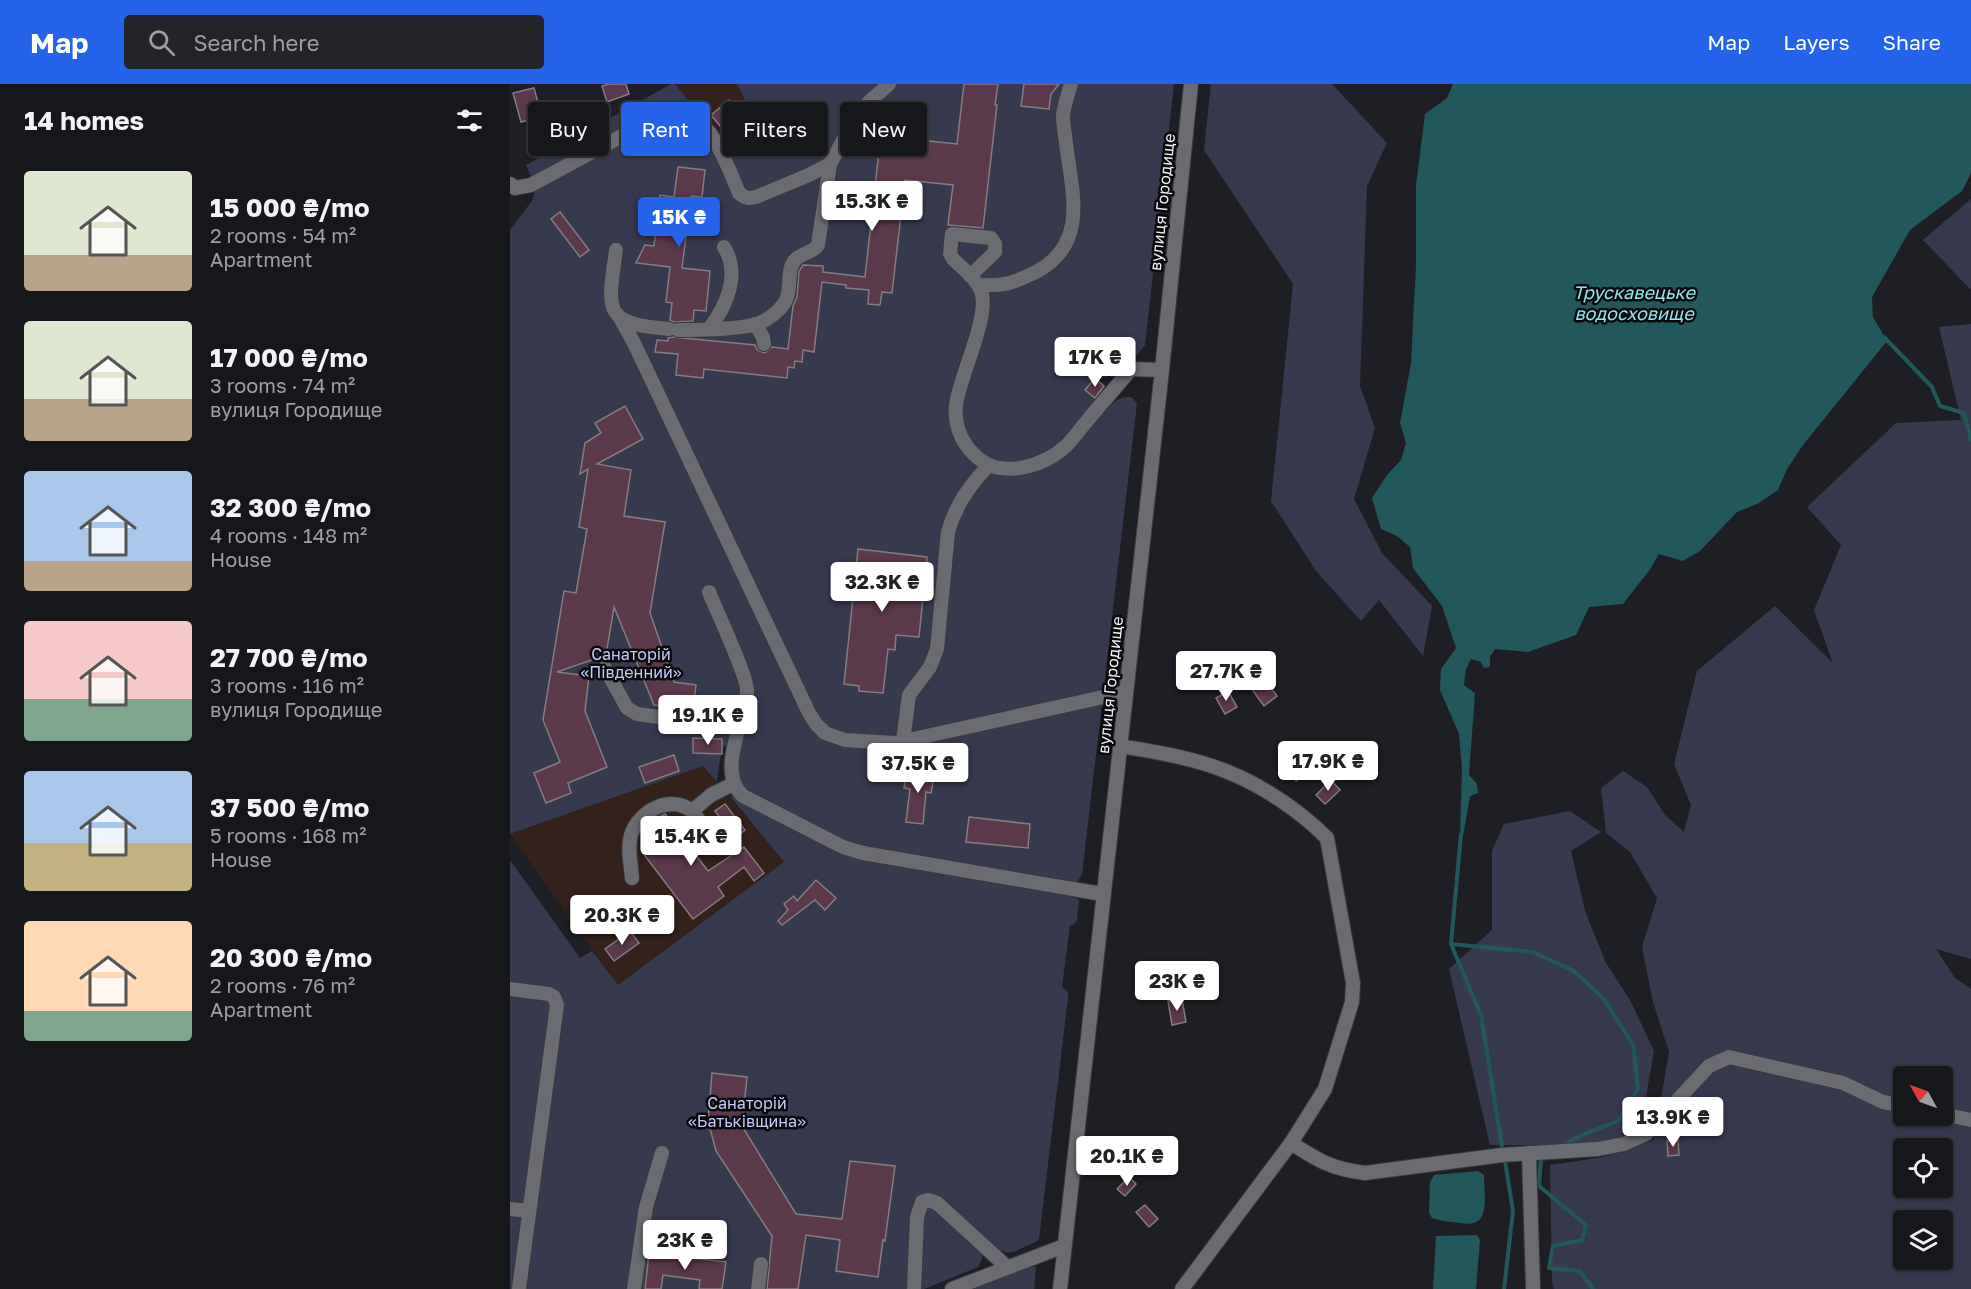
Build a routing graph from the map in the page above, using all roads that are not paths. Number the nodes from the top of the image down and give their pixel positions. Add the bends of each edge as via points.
1 (889, 84) edge
2 (1071, 84) edge
3 (1191, 84) edge
4 (830, 164) junction
5 (510, 184) edge
6 (724, 247) dead end
7 (616, 250) dead end
8 (620, 318) junction
9 (755, 324) junction
10 (709, 329) junction
11 (764, 344) dead end
12 (1162, 370) junction
13 (989, 465) junction
14 (709, 592) dead end
15 (605, 668) dead end
16 (1126, 692) junction
17 (739, 728) junction
18 (903, 741) junction
19 (1120, 746) junction
20 (733, 784) junction
21 (692, 811) junction
22 (720, 848) dead end
23 (633, 878) dead end
24 (1102, 894) junction
25 (510, 989) edge
26 (1893, 1104) edge
27 (1953, 1116) edge
28 (1971, 1120) edge
29 (1291, 1143) junction
30 (662, 1153) dead end
31 (1529, 1153) junction
32 (510, 1209) edge
33 (529, 1211) junction
34 (1064, 1246) junction
35 (761, 1264) dead end
36 (1007, 1267) junction
37 (519, 1289) edge
38 (634, 1289) edge
39 (758, 1289) edge
40 (914, 1289) edge
41 (952, 1289) edge
42 (1060, 1289) edge
43 (1182, 1289) edge
44 (1533, 1289) edge

1 - 4 street via 855,119
2 - 13 street via 1063,117 1073,205 1069,240 1047,266 1021,279 1003,286 974,281 982,294 982,316 960,389 956,419 969,450
3 - 12 street, вулиця Городище
4 - 5 street via 749,199 739,193 721,148 706,128 677,109 531,185 515,188
4 - 9 street via 818,245 793,263 788,295 782,305 772,316
6 - 10 street via 732,278 722,309
7 - 8 street via 610,302
8 - 10 street via 635,325
8 - 18 street via 816,724 825,734 845,740
9 - 10 street
9 - 11 street
12 - 13 street via 1131,369 1066,446 1050,457 1020,468
12 - 16 street, вулиця Городище
13 - 18 street via 961,498 953,515 937,649 930,667 909,695
14 - 17 street via 747,685
15 - 17 street via 627,708 637,714
16 - 18 street
16 - 19 street, вулиця Городище
17 - 20 street via 731,768
19 - 24 street, вулиця Городище
19 - 29 street via 1196,761 1229,772 1268,793 1327,838 1353,983 1352,1002 1325,1089
20 - 21 street
20 - 24 street via 743,796 853,850
21 - 22 street
21 - 23 street via 686,806 664,805 638,821 629,847
24 - 34 street, вулиця Городище
25 - 33 street via 549,994 557,1005
26 - 31 street via 1844,1083 1729,1058 1709,1066 1646,1134 1598,1149
27 - 28 street
29 - 31 street via 1324,1164 1365,1173
29 - 43 street
30 - 38 street via 646,1207
31 - 44 street
32 - 33 street
33 - 37 street
34 - 36 street
34 - 42 street, вулиця Городище
35 - 39 street
36 - 40 street via 937,1203 928,1200 922,1202 917,1217
36 - 41 street

